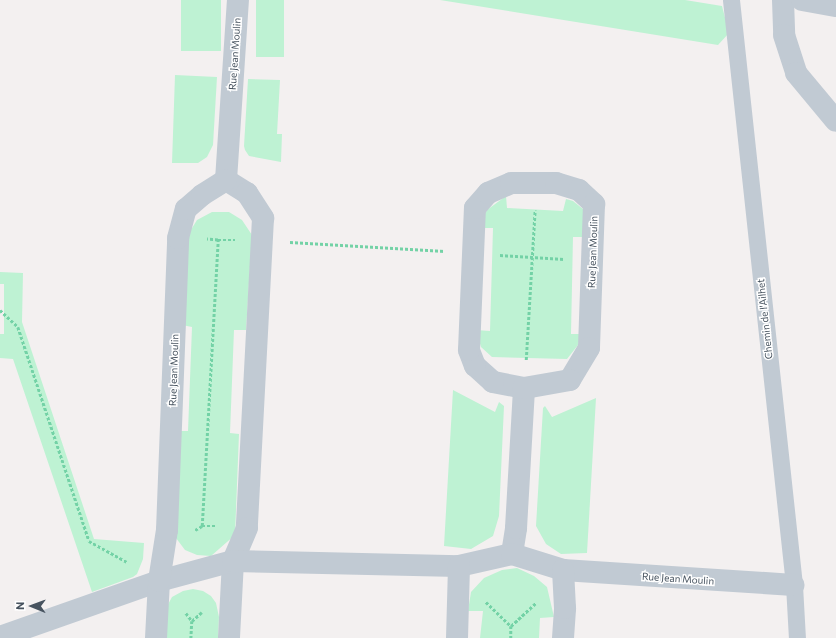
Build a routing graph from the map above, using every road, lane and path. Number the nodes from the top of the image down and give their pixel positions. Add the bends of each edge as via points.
1 (238, 0) edge
2 (731, 0) edge
3 (783, 0) edge
4 (802, 0) edge
5 (836, 6) edge
6 (836, 121) edge
7 (226, 180) junction
8 (537, 183) junction
9 (178, 238) junction
10 (262, 241) junction
11 (473, 253) junction
12 (532, 257) junction
13 (593, 261) junction
14 (0, 310) edge
15 (524, 388) junction
16 (202, 526) dead end
17 (512, 554) junction
18 (233, 561) junction
19 (563, 570) junction
20 (459, 571) junction
21 (159, 581) junction
22 (794, 585) junction
23 (0, 637) edge
24 (156, 638) edge
25 (229, 638) edge
26 (457, 638) edge
27 (511, 638) edge
28 (563, 638) edge
29 (797, 638) edge

1 - 7 street, Rue Jean Moulin
2 - 22 lane, Chemin de l'Ailhet
3 - 6 street via 784,35 796,73
4 - 5 street
7 - 9 street, Rue Jean Moulin via 186,208
7 - 10 street via 247,193 262,218
8 - 11 street, Rue Jean Moulin via 511,183 488,193 475,208
8 - 12 path
8 - 13 street, Rue Jean Moulin via 556,183 579,190 594,204
9 - 16 path via 218,240
9 - 21 street, Rue Jean Moulin via 167,530
10 - 11 path
10 - 18 street via 247,528
11 - 12 path
11 - 15 street, Rue Jean Moulin via 469,350 475,366 493,382
12 - 13 path
12 - 15 path
13 - 15 street, Rue Jean Moulin via 589,348 570,380
14 - 21 path via 18,327 89,541
15 - 17 street via 516,528
17 - 19 street, Rue Jean Moulin
17 - 20 street
18 - 20 street
18 - 21 street
18 - 25 street
19 - 22 street, Rue Jean Moulin
19 - 28 street
20 - 26 street
20 - 27 path via 511,626
21 - 23 street
21 - 24 street, Rue Jean Moulin
22 - 29 lane, Chemin de l'Ailhet

